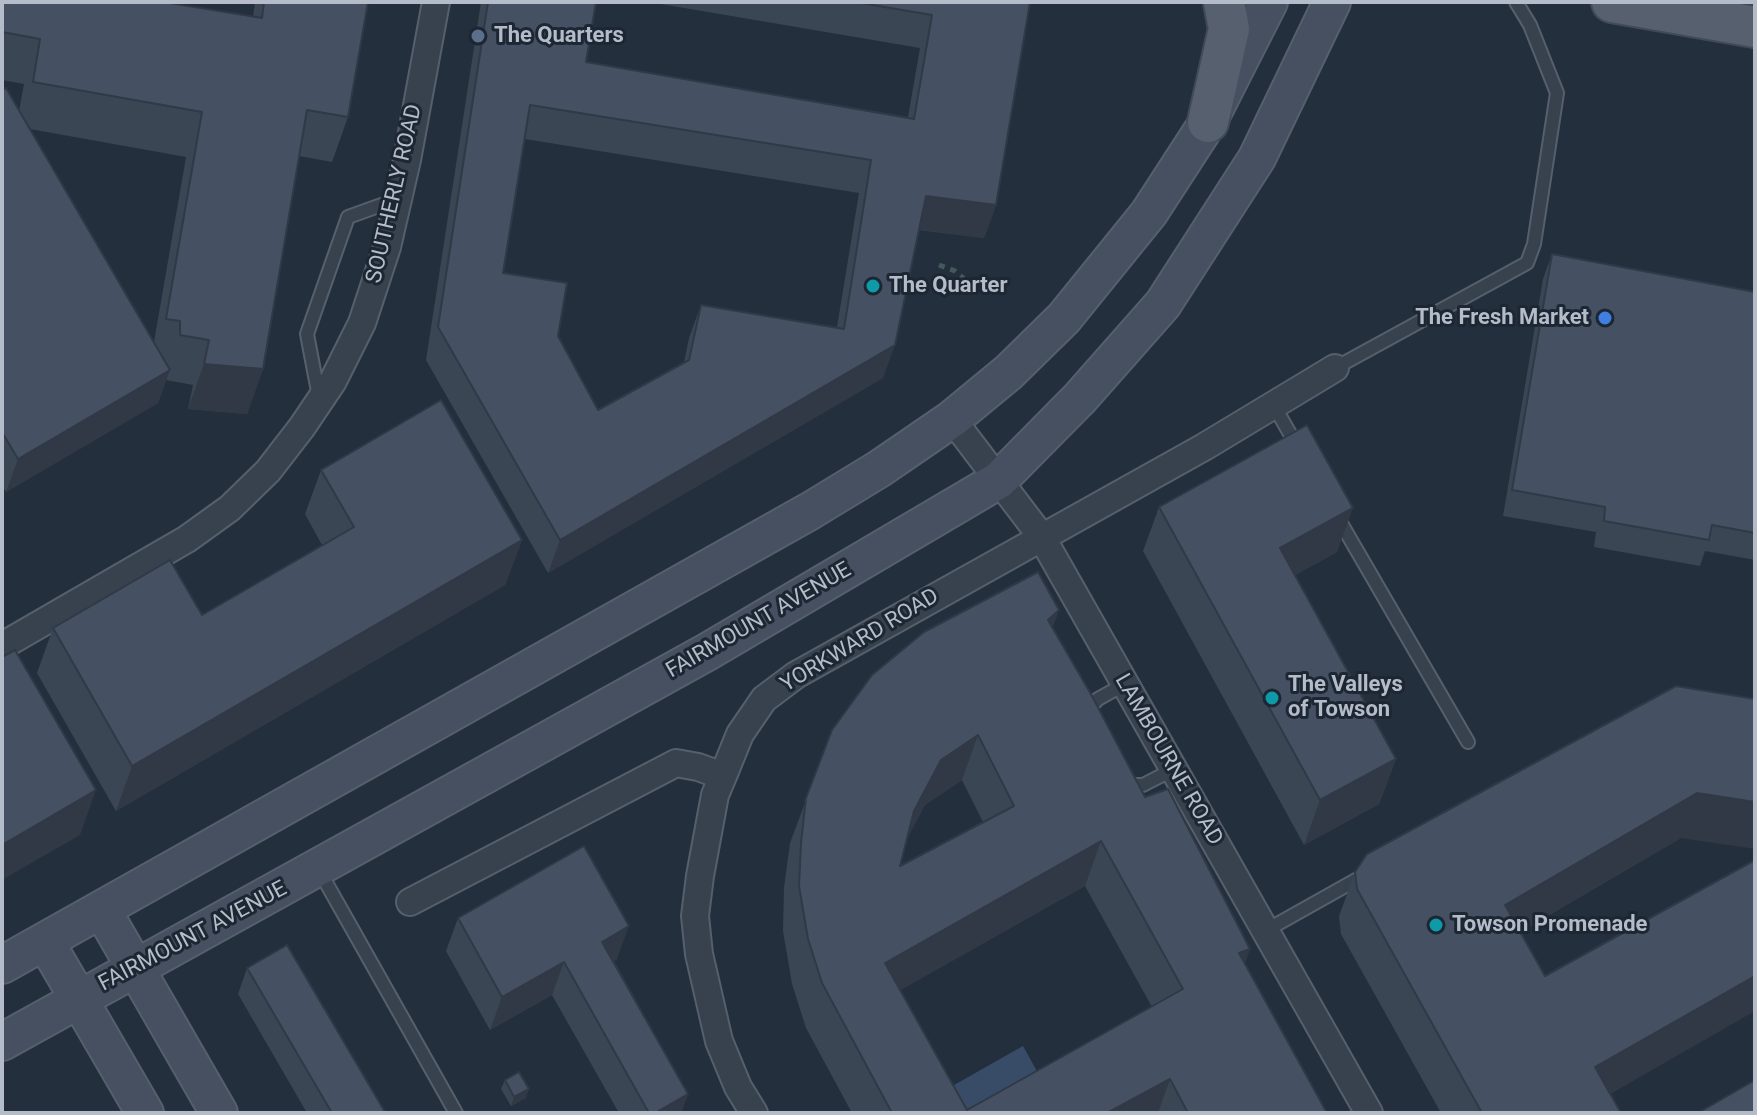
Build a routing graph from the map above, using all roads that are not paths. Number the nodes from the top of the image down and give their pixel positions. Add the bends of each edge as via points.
1 (436, 2) edge
2 (1224, 2) edge
3 (1269, 2) edge
4 (1332, 2) edge
5 (1516, 2) edge
6 (1612, 2) edge
7 (1755, 27) edge
8 (1208, 122) junction
9 (398, 199) junction
10 (1335, 368) joint
11 (320, 401) junction
12 (1273, 404) junction
13 (952, 419) junction
14 (1304, 458) edge
15 (999, 480) junction
16 (1335, 512) edge
17 (1041, 536) junction
18 (2, 646) edge
19 (1125, 684) junction
20 (1084, 722) edge
21 (1468, 742) dead end
22 (1174, 769) junction
23 (723, 776) junction
24 (1117, 782) edge
25 (318, 869) junction
26 (1373, 870) edge
27 (410, 902) dead end
28 (102, 910) junction
29 (1265, 931) junction
30 (45, 941) junction
31 (2, 965) edge
32 (136, 969) junction
33 (79, 999) junction
34 (2, 1042) edge
35 (145, 1113) edge
36 (219, 1113) edge
37 (456, 1113) edge
38 (754, 1113) edge
39 (1369, 1113) edge

1 - 9 street, SOUTHERLY ROAD
2 - 8 main road via 1229,29
3 - 8 main road
4 - 15 main road, FAIRMOUNT AVENUE via 1257,158 1163,304
5 - 10 lane via 1557,93 1527,263
6 - 7 main road
8 - 13 main road via 1149,213 1064,318
9 - 11 street, SOUTHERLY ROAD via 362,323
9 - 11 lane via 348,217 307,334
10 - 12 street, YORKWARD ROAD
11 - 18 street, SOUTHERLY ROAD via 268,471 230,508 187,539
12 - 14 lane
12 - 17 street, YORKWARD ROAD
13 - 15 street, LAMBOURNE ROAD
13 - 28 main road via 810,511
15 - 17 street, LAMBOURNE ROAD
15 - 25 main road, FAIRMOUNT AVENUE via 707,652
16 - 21 lane
17 - 19 street, LAMBOURNE ROAD
17 - 23 street, YORKWARD ROAD via 796,675 764,699 740,734
19 - 20 lane via 1098,699
19 - 22 street, LAMBOURNE ROAD
22 - 24 lane via 1143,785
22 - 29 street, LAMBOURNE ROAD
23 - 27 street via 676,763
23 - 38 street, YORKWARD ROAD via 700,876 696,928 719,1041
25 - 32 main road, FAIRMOUNT AVENUE
25 - 37 lane
26 - 29 lane
28 - 30 main road
28 - 32 main road
29 - 39 street, LAMBOURNE ROAD
30 - 31 main road
30 - 33 main road
32 - 33 main road, FAIRMOUNT AVENUE
32 - 36 main road
33 - 34 main road, FAIRMOUNT AVENUE
33 - 35 main road

